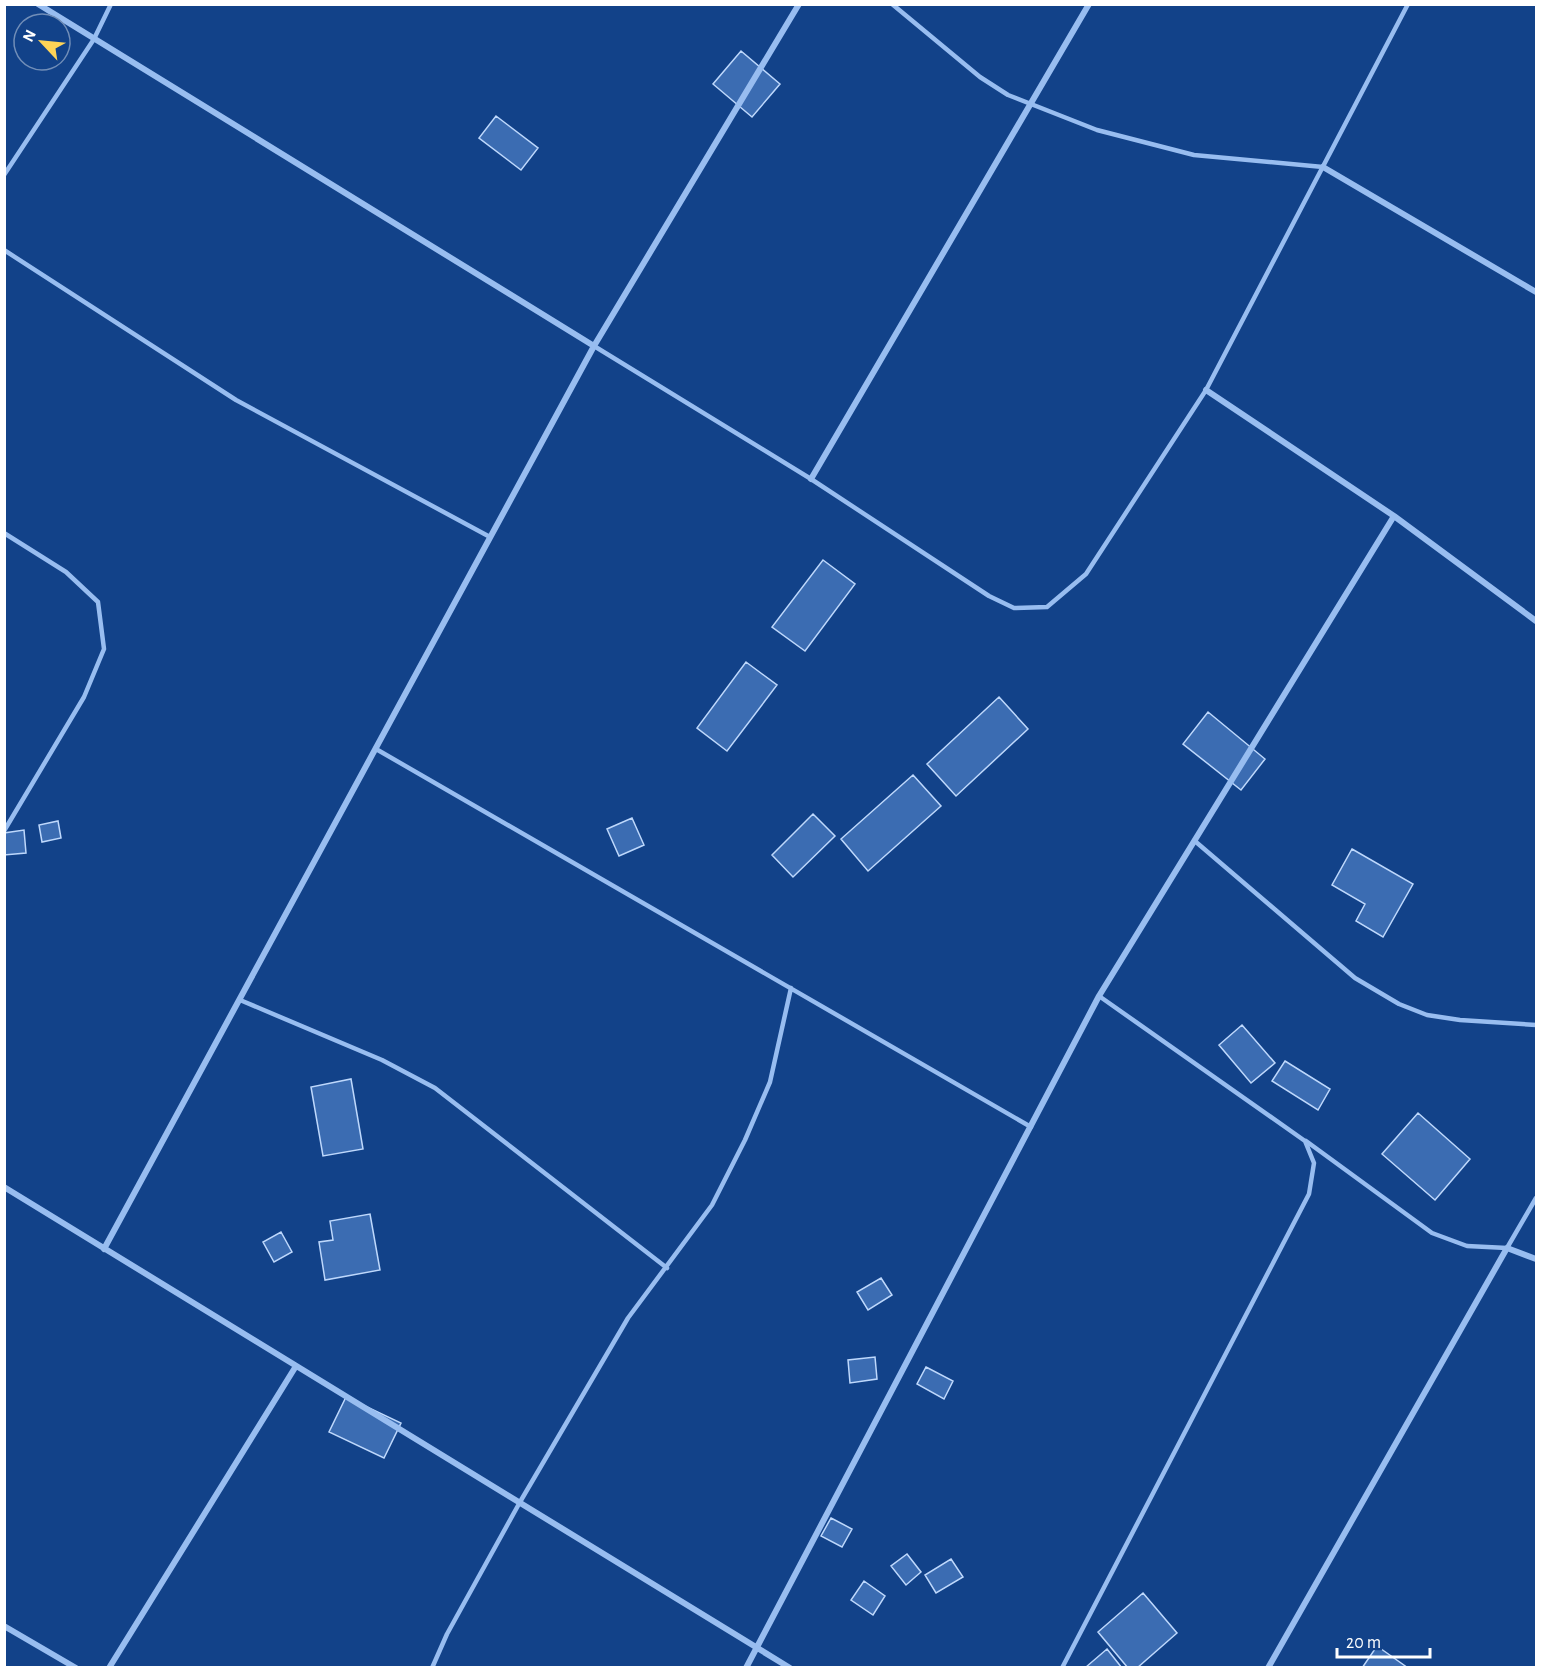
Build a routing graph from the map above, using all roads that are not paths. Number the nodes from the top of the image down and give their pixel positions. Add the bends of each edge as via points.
1 (38, 4) edge
2 (111, 4) edge
3 (800, 4) edge
4 (892, 4) edge
5 (1089, 4) edge
6 (1408, 4) edge
7 (94, 39) junction
8 (1031, 104) junction
9 (1323, 167) junction
10 (4, 175) edge
11 (4, 250) edge
12 (1536, 292) edge
13 (594, 346) junction
14 (1206, 390) junction
15 (811, 479) junction
16 (1394, 516) junction
17 (4, 532) edge
18 (490, 537) junction
19 (1536, 621) edge
20 (376, 749) junction
21 (4, 831) edge
22 (1196, 842) junction
23 (791, 988) junction
24 (1099, 996) junction
25 (240, 999) junction
26 (1536, 1025) edge
27 (1031, 1126) junction
28 (1305, 1141) junction
29 (4, 1187) edge
30 (1536, 1198) edge
31 (1507, 1248) junction
32 (105, 1249) junction
33 (1536, 1259) edge
34 (667, 1268) junction
35 (296, 1366) junction
36 (520, 1502) junction
37 (4, 1626) edge
38 (758, 1647) junction
39 (76, 1668) edge
40 (109, 1668) edge
41 (432, 1668) edge
42 (746, 1668) edge
43 (790, 1668) edge
44 (1062, 1668) edge
45 (1268, 1668) edge

1 - 7 street
2 - 7 lane
3 - 13 street
4 - 8 lane via 980,77
5 - 8 street
6 - 9 lane
7 - 10 lane
7 - 13 street
8 - 9 lane via 1097,130 1194,155
8 - 15 street
9 - 12 street
9 - 14 lane
11 - 18 lane via 236,400
13 - 15 lane
13 - 18 street
14 - 15 lane via 1086,574 1047,607 1014,608 989,596
14 - 16 street
16 - 19 street
16 - 22 street
17 - 21 lane via 66,572 98,602 104,649 84,697
18 - 20 street
20 - 23 lane
20 - 25 street
22 - 24 street
22 - 26 lane via 1355,978 1400,1004 1427,1015
23 - 27 lane
23 - 34 lane via 770,1082 745,1140 712,1205
24 - 27 street
24 - 28 lane
25 - 32 street
25 - 34 lane via 382,1060 435,1088
27 - 38 street
28 - 31 lane via 1432,1233 1467,1246
28 - 44 lane via 1314,1163 1309,1194
29 - 32 street
30 - 31 lane
31 - 33 street
31 - 45 street
32 - 35 street
34 - 36 lane via 628,1318
35 - 36 street
35 - 40 street
36 - 38 street
36 - 41 lane
37 - 39 street
38 - 42 street
38 - 43 street

